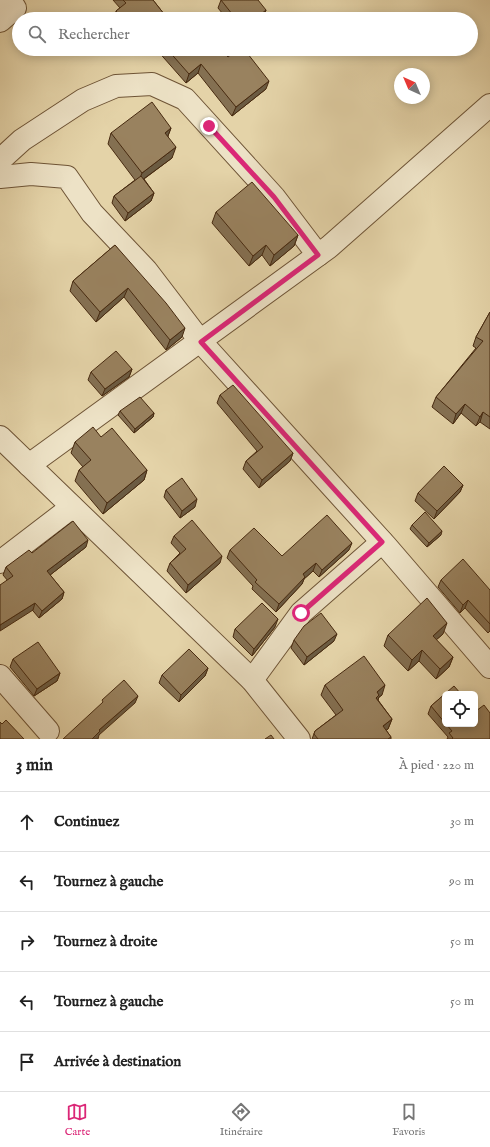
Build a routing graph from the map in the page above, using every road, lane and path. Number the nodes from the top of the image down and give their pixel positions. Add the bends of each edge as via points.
1 (490, 105) edge
2 (0, 160) edge
3 (0, 177) edge
4 (318, 255) junction
5 (201, 342) junction
6 (0, 437) edge
7 (29, 466) junction
8 (72, 507) junction
9 (382, 542) junction
10 (0, 562) edge
11 (490, 667) edge
12 (0, 676) edge
13 (252, 680) junction
14 (48, 731) dead end
15 (299, 739) edge

1 - 4 street
2 - 4 street via 22,140 83,100 116,86 152,84 185,99 274,197
3 - 5 street via 31,174 67,177 92,213 146,270
4 - 5 street
5 - 7 street
5 - 9 street
6 - 7 street
7 - 8 street
8 - 10 street
8 - 13 street
9 - 11 street
9 - 13 street via 301,613
12 - 14 street
13 - 15 street

